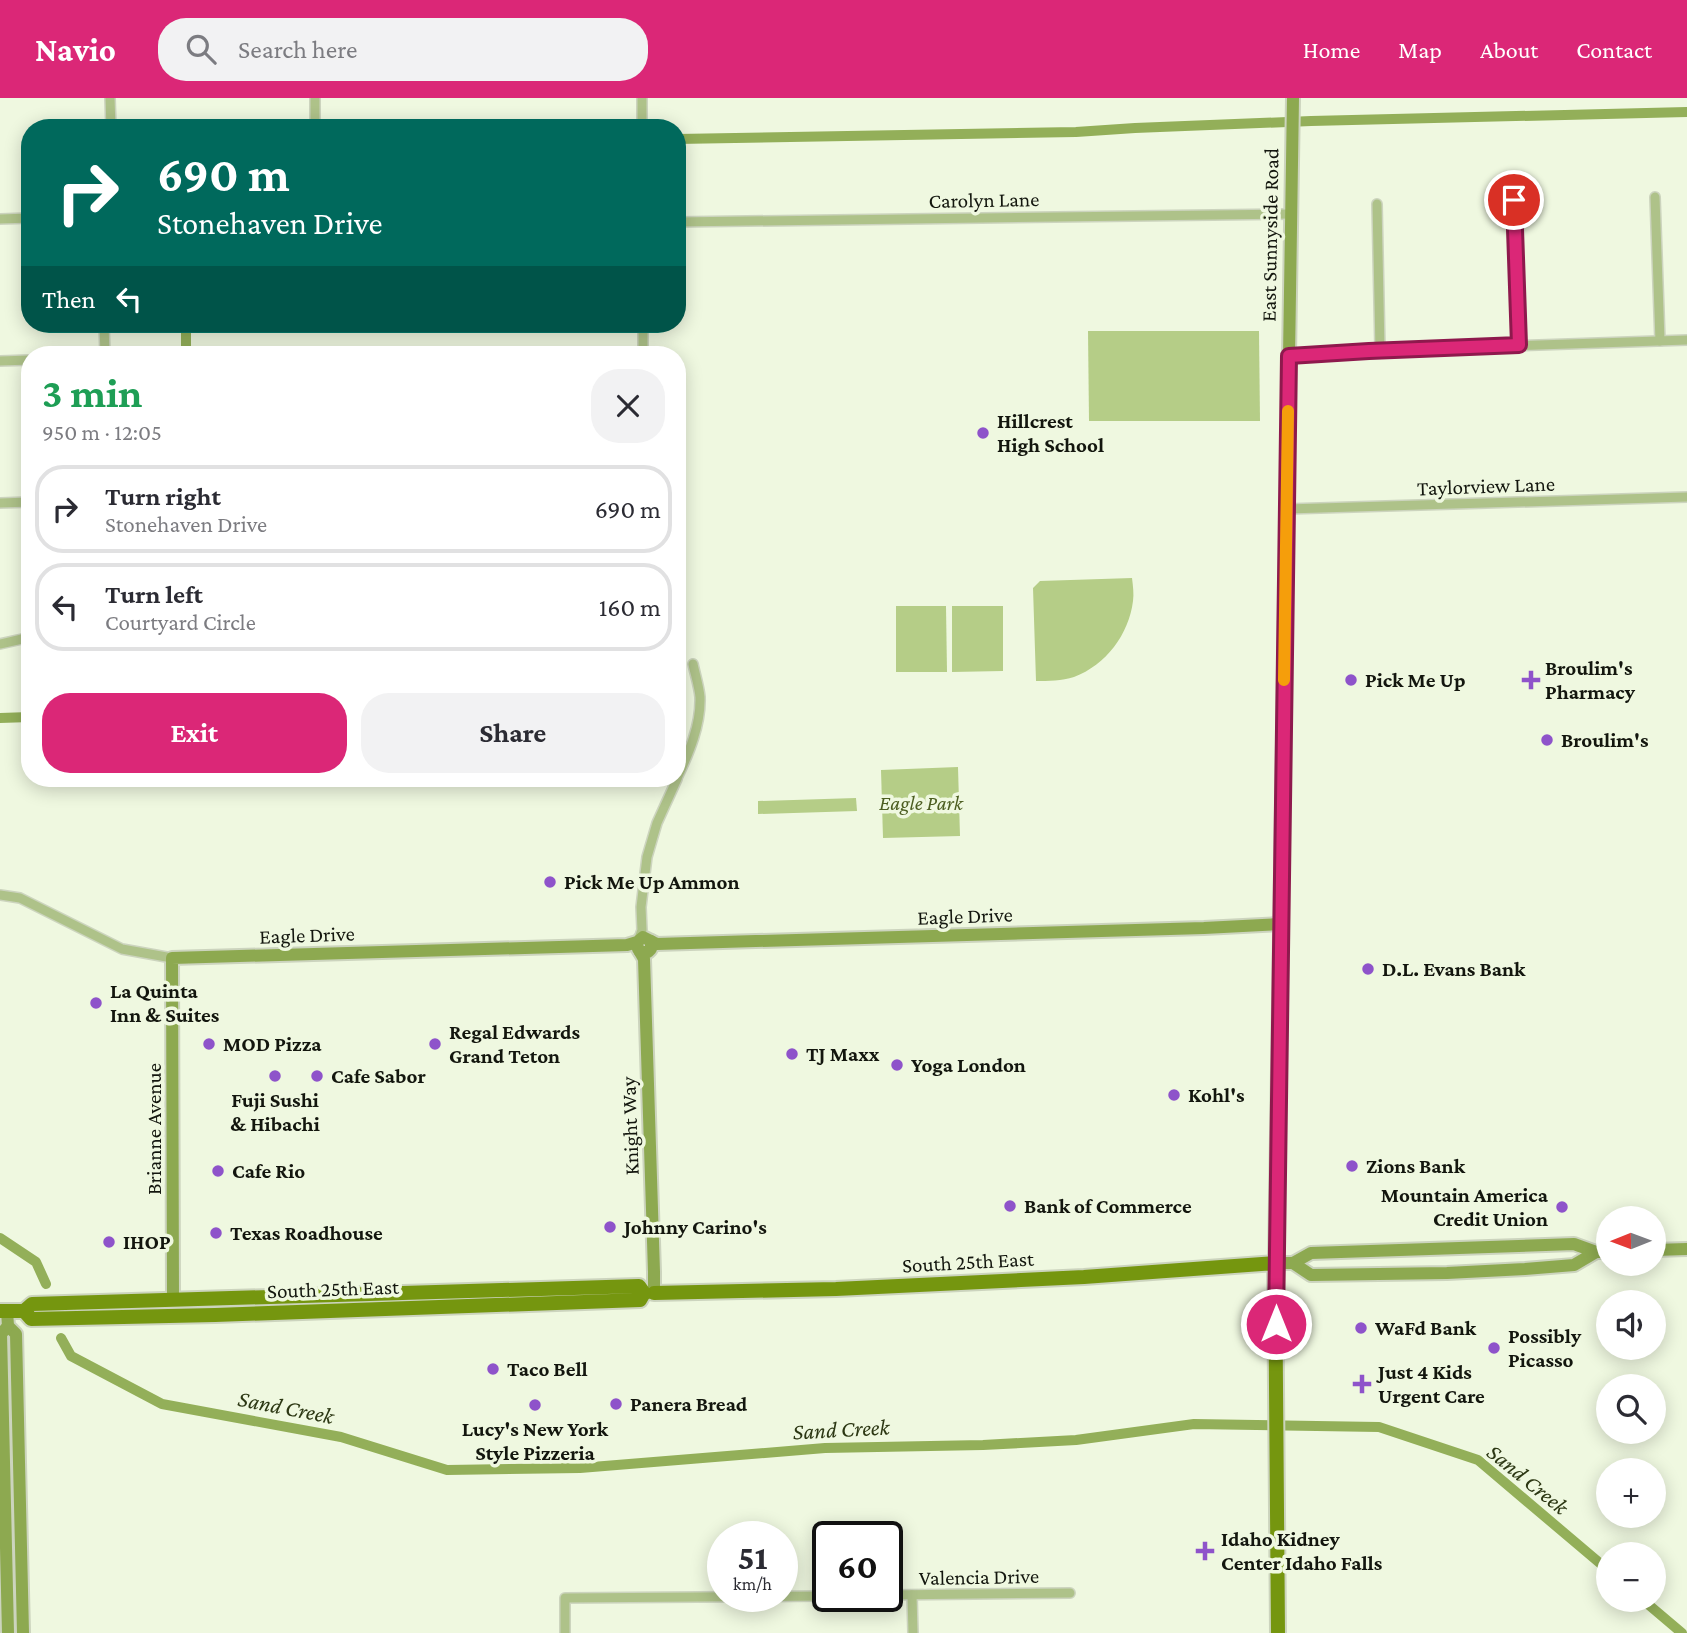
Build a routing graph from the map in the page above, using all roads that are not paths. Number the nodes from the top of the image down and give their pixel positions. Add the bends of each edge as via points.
1 (110, 98) edge
2 (315, 98) edge
3 (642, 98) edge
4 (1293, 98) edge
5 (111, 119) edge
6 (314, 119) edge
7 (642, 119) edge
8 (1655, 197) dead end
9 (1514, 200) dead end
10 (1377, 204) dead end
11 (1291, 214) junction
12 (21, 218) edge
13 (0, 219) edge
14 (686, 222) edge
15 (1687, 340) edge
16 (1660, 341) junction
17 (1519, 345) junction
18 (1380, 350) junction
19 (1289, 356) junction
20 (21, 360) edge
21 (0, 361) edge
22 (1687, 497) edge
23 (21, 502) edge
24 (0, 503) edge
25 (1287, 509) junction
26 (21, 639) edge
27 (0, 644) edge
28 (692, 664) dead end
29 (686, 758) edge
30 (673, 787) edge
31 (0, 895) edge
32 (1280, 924) junction
33 (644, 945) junction
34 (172, 958) junction
35 (1687, 1249) edge
36 (1596, 1250) edge
37 (1666, 1250) edge
38 (1596, 1255) edge
39 (1275, 1263) junction
40 (1293, 1263) junction
41 (649, 1293) junction
42 (250, 1297) junction
43 (173, 1299) junction
44 (419, 1300) junction
45 (24, 1311) junction
46 (215, 1315) junction
47 (5, 1316) edge
48 (1070, 1593) dead end
49 (903, 1595) edge
50 (912, 1595) junction
51 (812, 1596) edge
52 (8, 1633) edge
53 (23, 1633) edge
54 (565, 1633) edge
55 (913, 1633) edge
56 (1278, 1633) edge

1 - 5 street
2 - 6 street
3 - 7 street
4 - 11 street, East Sunnyside Road
8 - 16 street
9 - 17 street
10 - 18 street
11 - 14 street, Carolyn Lane
11 - 19 street, East Sunnyside Road
12 - 13 street
15 - 16 street
16 - 17 street
17 - 18 street
18 - 19 street
19 - 25 street, East Sunnyside Road
20 - 21 street
22 - 25 street, Taylorview Lane
23 - 24 street
25 - 32 street, East Sunnyside Road
26 - 27 street
28 - 29 street, Knight Way via 699,693 698,719
30 - 33 street, Knight Way via 647,857 641,907
31 - 34 street, Eagle Drive via 20,898 122,949
32 - 33 street, Eagle Drive
32 - 39 street, East Sunnyside Road
33 - 34 street, Eagle Drive
33 - 41 street, Knight Way
34 - 43 street, Brianne Avenue
35 - 37 street
36 - 40 street, South 25th East via 1574,1244 1354,1251 1311,1253
38 - 40 street, South 25th East via 1574,1265 1447,1273 1311,1275
39 - 40 street, South 25th East
39 - 41 main road, South 25th East via 1057,1279
39 - 56 main road, East Sunnyside Road
41 - 44 main road, South 25th East via 639,1286
42 - 43 main road, South 25th East
42 - 44 main road, South 25th East
42 - 46 main road via 236,1305 217,1306
43 - 45 main road, South 25th East via 32,1304
44 - 46 main road, South 25th East
45 - 46 main road, South 25th East via 31,1319
45 - 47 main road, South 25th East
47 - 52 street via 1,1334
47 - 53 street via 16,1334
48 - 50 street, Valencia Drive
49 - 50 street, Valencia Drive
50 - 55 street
51 - 54 street via 565,1598

